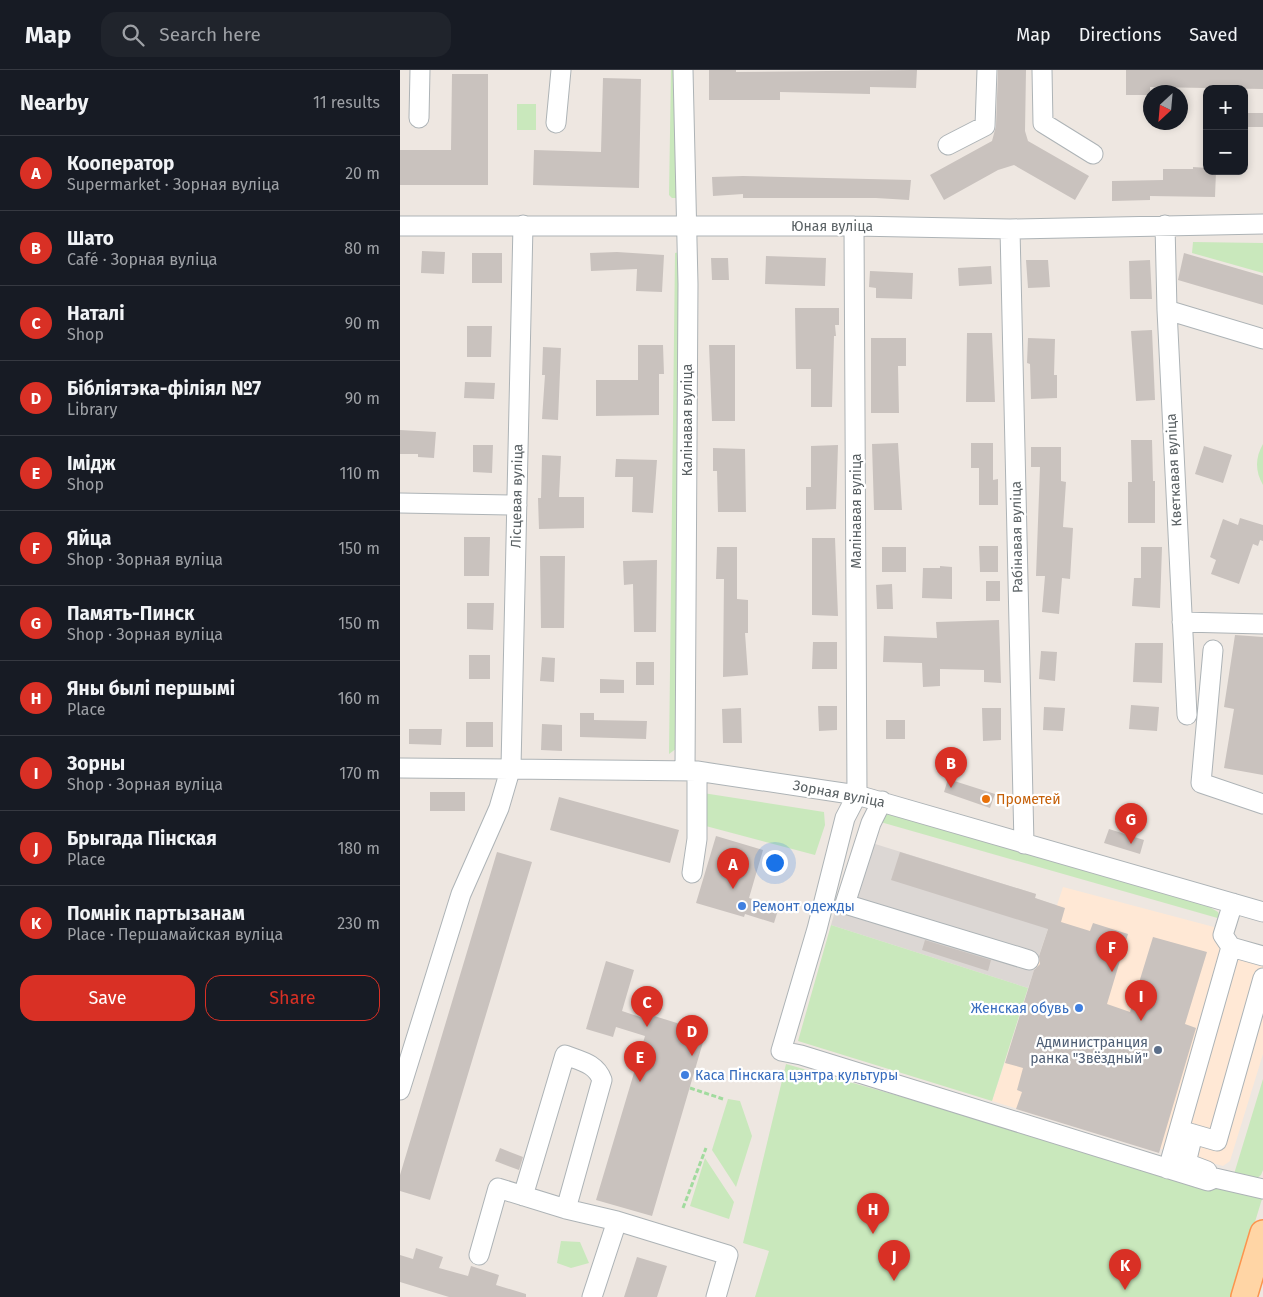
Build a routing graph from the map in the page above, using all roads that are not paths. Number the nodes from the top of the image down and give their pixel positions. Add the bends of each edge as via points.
1 (420, 70) edge
2 (561, 70) edge
3 (683, 70) edge
4 (987, 70) edge
5 (1042, 70) edge
6 (419, 118) dead end
7 (556, 123) dead end
8 (948, 146) dead end
9 (1093, 154) dead end
10 (1263, 224) edge
11 (523, 225) junction
12 (1166, 225) junction
13 (400, 226) edge
14 (688, 226) junction
15 (854, 226) junction
16 (1010, 229) junction
17 (1167, 310) junction
18 (1263, 339) edge
19 (400, 503) edge
20 (517, 505) junction
21 (1182, 622) junction
22 (1263, 624) edge
23 (1213, 650) dead end
24 (1187, 714) dead end
25 (512, 767) junction
26 (400, 768) edge
27 (691, 770) junction
28 (857, 795) junction
29 (882, 801) junction
30 (1263, 804) edge
31 (1024, 844) junction
32 (692, 873) dead end
33 (1232, 903) junction
34 (1263, 912) edge
35 (1231, 947) junction
36 (1263, 956) edge
37 (1029, 960) dead end
38 (1263, 978) edge
39 (400, 1090) edge
40 (1186, 1132) junction
41 (1168, 1168) junction
42 (1215, 1178) junction
43 (1263, 1189) edge
44 (523, 1196) junction
45 (566, 1209) junction
46 (617, 1221) junction
47 (1263, 1233) edge
48 (479, 1255) dead end
49 (1258, 1264) edge
50 (592, 1297) edge
51 (716, 1297) edge
52 (1244, 1297) edge

1 - 6 street
2 - 7 street
3 - 14 street, Калінавая вуліца
4 - 8 street via 984,126
5 - 9 street via 1042,122
10 - 12 street, Юная вуліца
11 - 13 street, Юная вуліца
11 - 14 street, Юная вуліца
11 - 20 street, Лісцевая вуліца
12 - 16 street, Юная вуліца
12 - 17 street, Кветкавая вуліца
14 - 15 street, Юная вуліца
14 - 27 street, Калінавая вуліца
15 - 16 street, Юная вуліца
15 - 28 street, Малінавая вуліца
16 - 31 street, Рабінавая вуліца
17 - 18 street
17 - 21 street, Кветкавая вуліца
19 - 20 street
20 - 25 street, Лісцевая вуліца
21 - 22 street
21 - 24 street, Кветкавая вуліца
23 - 30 street via 1201,783
25 - 26 street, Зорная вуліца
25 - 27 street, Зорная вуліца
25 - 39 street, Лісцевая вуліца via 499,808 461,894
27 - 28 street, Зорная вуліца
27 - 32 street, Калінавая вуліца via 697,839
28 - 29 street, Зорная вуліца
28 - 41 street via 845,818 780,1051
29 - 31 street, Зорная вуліца
29 - 37 street via 871,823 845,904
31 - 33 street, Зорная вуліца
33 - 34 street, Зорная вуліца
33 - 35 street via 1223,935
35 - 36 street
35 - 40 street
38 - 40 street via 1216,1141
40 - 41 street
40 - 42 street via 1186,1163 1211,1172
41 - 42 street via 1208,1181
42 - 43 street
44 - 45 street
44 - 45 street via 564,1055 593,1066 602,1080
44 - 48 street via 498,1188
45 - 46 street
46 - 50 street
46 - 51 street via 728,1255
47 - 49 main road
49 - 52 main road

